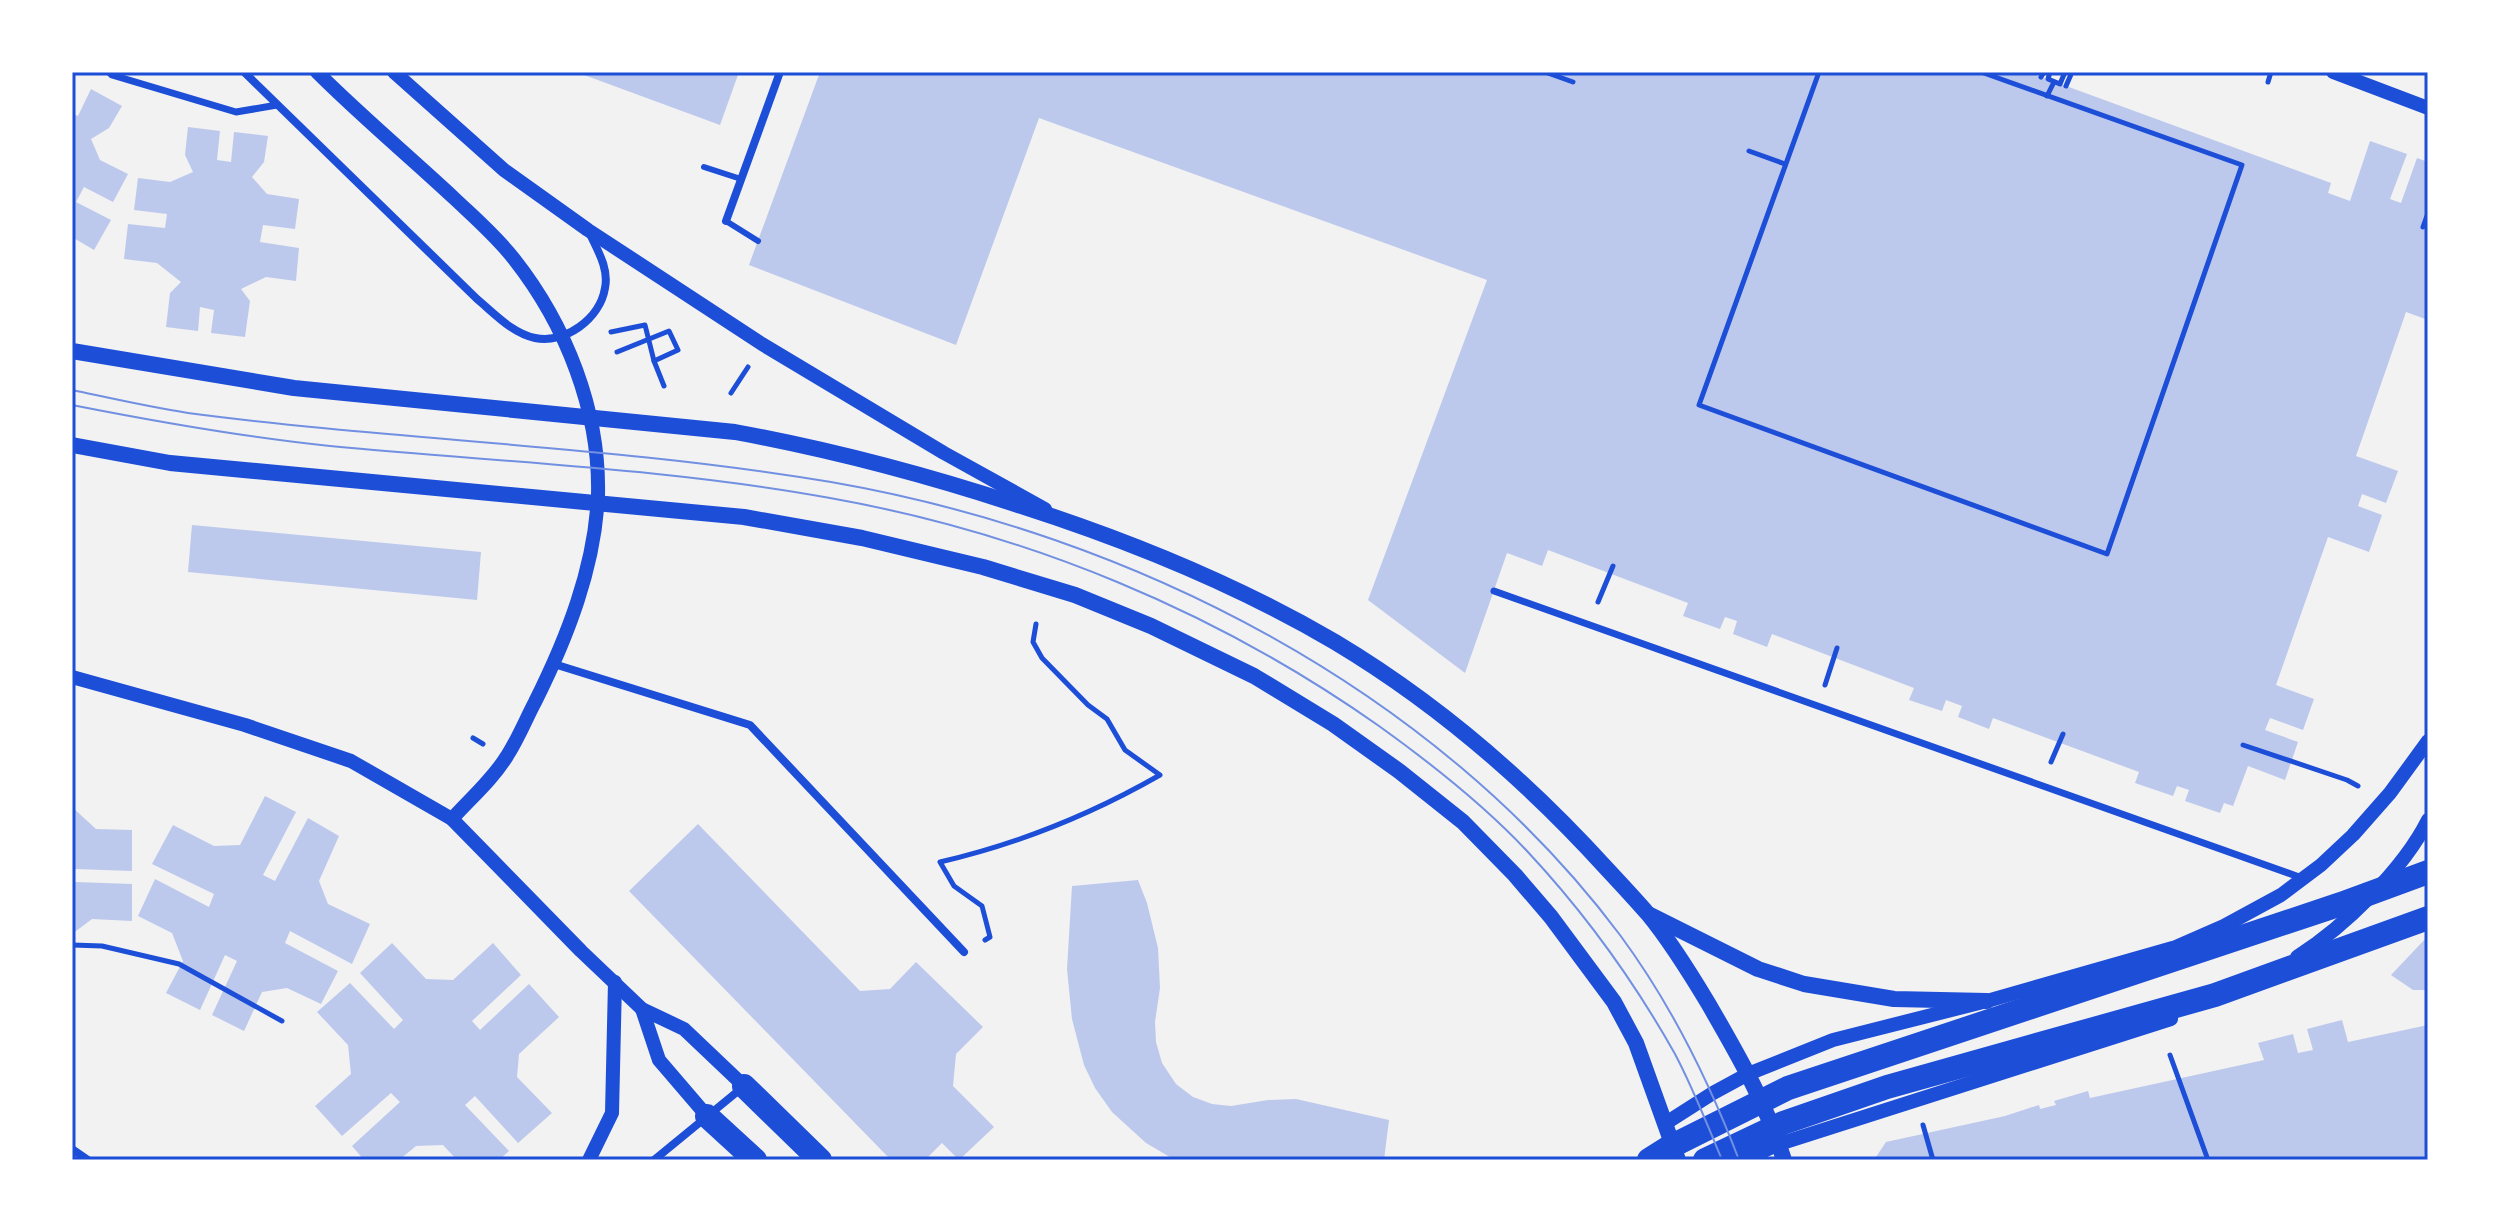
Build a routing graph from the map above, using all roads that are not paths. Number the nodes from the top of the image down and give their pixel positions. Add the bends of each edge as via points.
1 (109, 72) edge
2 (244, 72) edge
3 (317, 72) edge
4 (394, 72) edge
5 (780, 72) edge
6 (2333, 72) edge
7 (277, 105) junction
8 (2428, 108) edge
9 (704, 167) dead end
10 (741, 179) junction
11 (726, 221) joint
12 (588, 230) junction
13 (758, 241) dead end
14 (72, 351) edge
15 (72, 445) edge
16 (1062, 519) junction
17 (1494, 591) dead end
18 (554, 664) junction
19 (72, 677) edge
20 (2428, 741) edge
21 (452, 819) junction
22 (2428, 820) edge
23 (2428, 872) edge
24 (2304, 879) junction
25 (1649, 915) junction
26 (2428, 918) edge
27 (964, 952) road end
28 (615, 982) junction
29 (1987, 1001) junction
30 (642, 1009) junction
31 (1748, 1074) junction
32 (744, 1086) junction
33 (707, 1116) junction
34 (1666, 1123) junction
35 (72, 1149) edge
36 (1782, 1152) edge
37 (88, 1160) edge
38 (589, 1160) edge
39 (654, 1160) edge
40 (755, 1160) edge
41 (820, 1160) edge
42 (1649, 1160) edge
43 (1678, 1160) edge
44 (1705, 1160) edge
45 (1744, 1160) edge

1 - 7 street via 236,112
2 - 7 street
3 - 18 street via 514,259 545,304 569,353 587,402 598,495 589,560
4 - 12 street via 504,170
5 - 10 street
6 - 8 street
7 - 12 street via 477,299 518,332 548,339 568,335 597,309 605,289 604,265
9 - 10 lane
10 - 11 street
11 - 13 lane
12 - 16 street via 762,344
14 - 16 main road via 294,388 735,432 943,480
15 - 34 main road via 170,463 744,517 983,567 1075,595 1151,626 1254,676 1333,724 1463,822 1515,875 1614,1002 1636,1043
16 - 25 main road via 1257,598 1350,652 1494,757 1567,825
17 - 24 street
18 - 21 street via 506,758
18 - 27 street via 750,725
19 - 21 street via 351,761
20 - 24 street via 2353,835
21 - 28 street
22 - 36 street via 2402,860 2347,921 2240,991 2191,1013
23 - 42 highway via 1788,1088
24 - 29 street via 2270,902 2176,947
25 - 29 main road via 1758,969 1814,987 1894,999
25 - 31 main road via 1688,970
26 - 44 highway via 2215,995 1887,1087 1783,1123
28 - 30 street
28 - 38 street via 612,1113
29 - 31 street via 1833,1040
30 - 32 street via 684,1029
30 - 33 street via 659,1060
31 - 34 street
31 - 36 main road
32 - 33 street
32 - 41 highway
33 - 39 street
33 - 40 highway
34 - 43 main road
35 - 37 street
36 - 45 street

